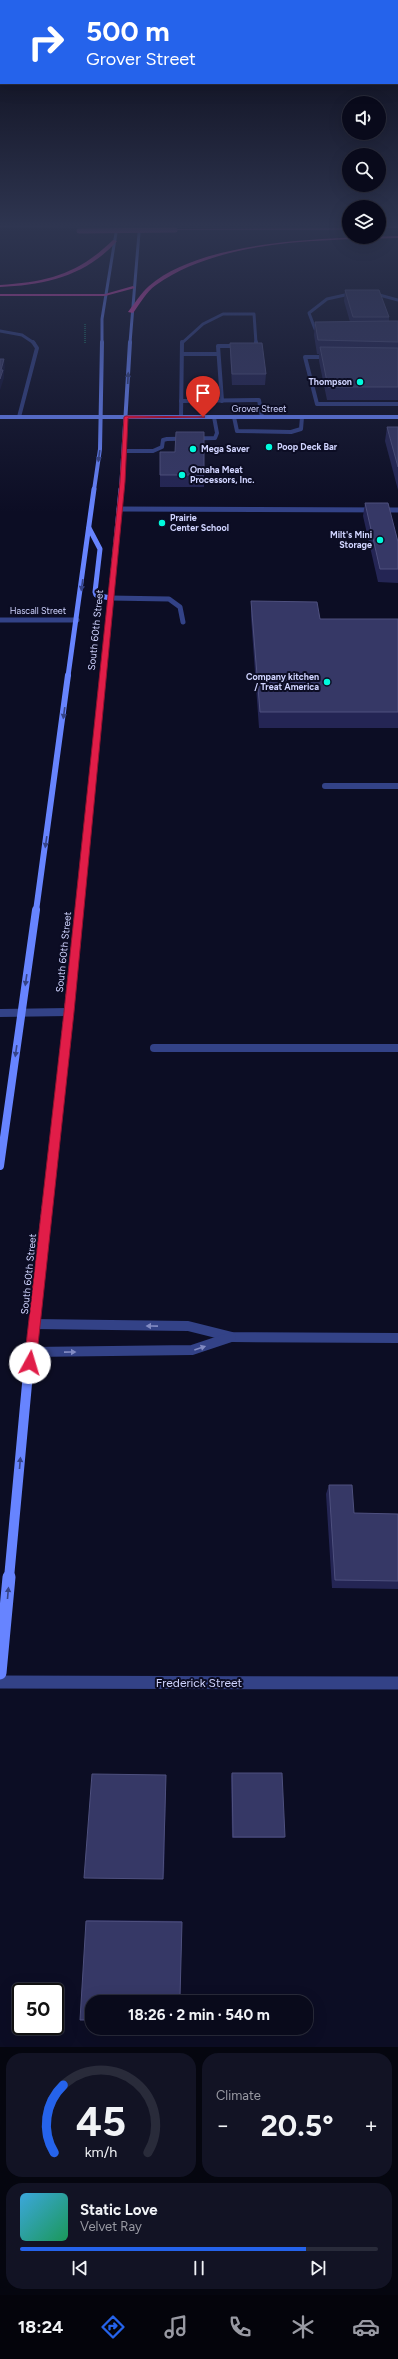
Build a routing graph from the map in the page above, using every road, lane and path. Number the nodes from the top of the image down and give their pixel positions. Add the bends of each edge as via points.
1 (103, 321) edge
2 (132, 321) edge
3 (210, 321) edge
4 (254, 321) edge
5 (311, 321) edge
6 (0, 331) edge
7 (328, 331) edge
8 (182, 354) junction
9 (218, 354) junction
10 (336, 358) edge
11 (181, 401) junction
12 (222, 401) junction
13 (398, 404) edge
14 (0, 417) edge
15 (19, 417) junction
16 (102, 417) junction
17 (126, 417) junction
18 (181, 417) junction
19 (214, 417) junction
20 (234, 417) junction
21 (262, 417) junction
22 (302, 417) junction
23 (398, 418) edge
24 (125, 451) junction
25 (119, 510) junction
26 (398, 510) edge
27 (89, 528) junction
28 (110, 598) junction
29 (0, 620) edge
30 (77, 620) junction
31 (183, 622) dead end
32 (326, 786) dead end
33 (398, 786) edge
34 (0, 1012) edge
35 (22, 1012) junction
36 (69, 1012) junction
37 (154, 1048) dead end
38 (398, 1048) edge
39 (0, 1166) edge
40 (34, 1324) junction
41 (232, 1337) junction
42 (398, 1338) edge
43 (31, 1352) junction
44 (0, 1673) edge
45 (0, 1682) edge
46 (398, 1683) edge

1 - 16 main road, South 60th Street
17 -> 2 main road, South 60th Street
3 - 8 street via 182,341
4 - 9 street via 256,346 218,346
5 - 7 street via 314,329
6 - 15 street via 26,337 36,343 37,348
8 - 9 street
8 - 11 street
9 - 12 street
10 - 13 street via 306,357 317,404
11 - 12 street
11 - 18 street
12 - 21 street via 259,400
14 - 15 main road, Grover Street
15 - 16 main road, Grover Street
16 - 17 main road, Grover Street
16 -> 27 main road, South 60th Street
17 - 18 main road, Grover Street
17 - 24 main road, South 60th Street
18 - 19 main road, Grover Street
19 - 20 main road, Grover Street
19 - 24 street via 217,434 215,438 167,439 163,440 162,447 153,451
20 - 21 main road, Grover Street
20 - 22 street via 237,431 277,432 299,431 303,426
21 - 22 main road, Grover Street
22 - 23 main road, Grover Street
24 - 25 main road, South 60th Street
25 - 26 street
25 - 28 main road, South 60th Street
27 - 28 main road via 100,550 95,592 96,595
27 -> 30 main road, South 60th Street
28 - 31 street via 169,599 180,607
28 - 36 main road, South 60th Street
29 - 30 street, Hascall Street
30 -> 35 main road, South 60th Street
32 - 33 street
34 - 35 street
35 - 36 street
35 -> 39 main road, South 60th Street
36 - 40 main road, South 60th Street
37 - 38 street
41 -> 40 street via 188,1326
40 - 43 main road, South 60th Street
41 - 42 street
43 -> 41 street via 192,1350
44 -> 43 main road, South 60th Street
45 - 46 street, Frederick Street

